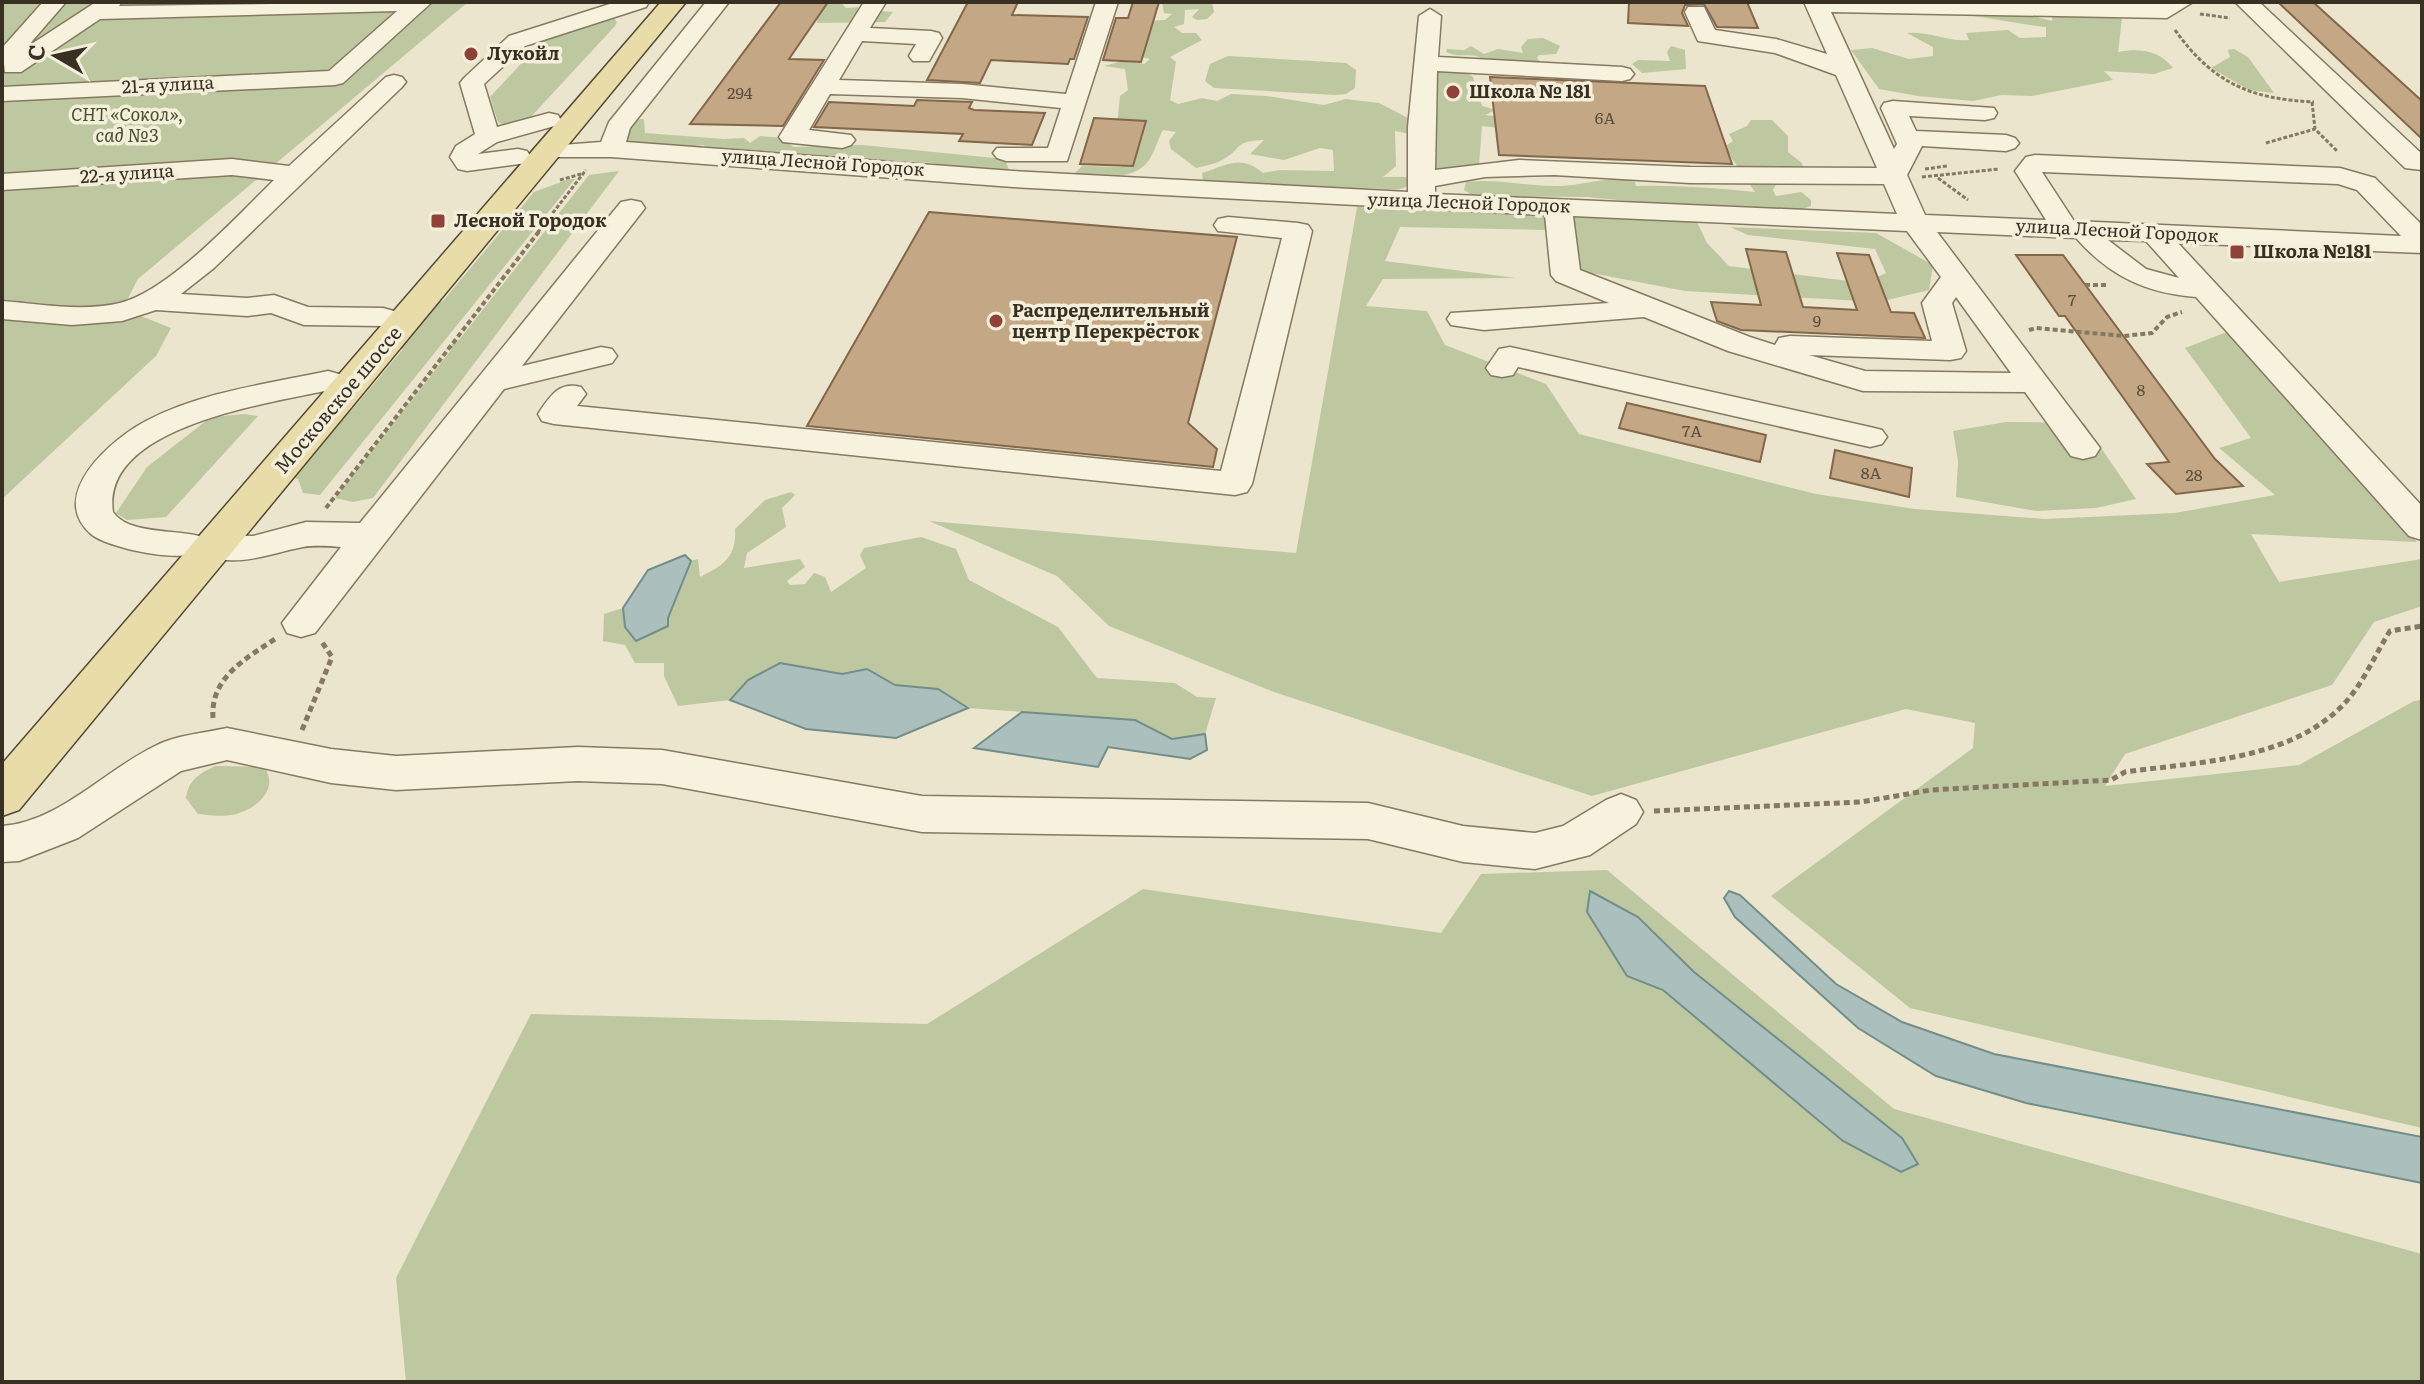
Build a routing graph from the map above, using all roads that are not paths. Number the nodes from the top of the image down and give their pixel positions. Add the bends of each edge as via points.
1 (55, 2) edge
2 (638, 2) edge
3 (656, 2) edge
4 (674, 2) edge
5 (718, 2) edge
6 (875, 2) edge
7 (1107, 2) edge
8 (420, 3) edge
9 (1815, 4) edge
10 (2175, 6) edge
11 (103, 7) edge
12 (2241, 10) edge
13 (1696, 12) dead end
14 (1430, 16) dead end
15 (855, 34) junction
16 (921, 56) dead end
17 (1426, 63) junction
18 (1844, 70) junction
19 (7, 71) edge
20 (1622, 74) dead end
21 (394, 82) dead end
22 (824, 87) junction
23 (2, 94) edge
24 (1003, 97) junction
25 (1075, 102) junction
26 (1985, 113) dead end
27 (488, 137) junction
28 (1907, 138) junction
29 (868, 142) dead end
30 (537, 143) junction
31 (2006, 143) dead end
32 (606, 150) junction
33 (2422, 162) edge
34 (1888, 165) junction
35 (295, 175) junction
36 (2, 182) edge
37 (1422, 190) junction
38 (1558, 206) junction
39 (631, 208) dead end
40 (1914, 221) junction
41 (1228, 225) dead end
42 (2074, 229) junction
43 (2154, 233) junction
44 (2415, 243) edge
45 (2422, 267) edge
46 (1566, 275) junction
47 (1955, 277) junction
48 (2203, 289) junction
49 (153, 301) junction
50 (1646, 309) junction
51 (2, 310) edge
52 (1571, 313) junction
53 (383, 317) junction
54 (1462, 319) dead end
55 (1739, 344) junction
56 (601, 356) dead end
57 (1811, 367) junction
58 (1502, 368) dead end
59 (1588, 374) junction
60 (328, 381) junction
61 (493, 382) junction
62 (2035, 383) junction
63 (570, 394) dead end
64 (1745, 409) junction
65 (1870, 437) dead end
66 (2083, 448) dead end
67 (2422, 528) edge
68 (370, 535) junction
69 (201, 546) junction
70 (300, 631) road end
71 (2, 755) edge
72 (2, 797) edge
73 (1621, 812) road end
74 (2, 844) edge

1 - 19 street via 14,48
2 - 27 street via 509,48 472,83
3 - 30 main road, Московское шоссе
4 - 30 main road, Московское шоссе
5 - 32 street via 618,127
6 - 15 street
7 - 25 street
8 - 11 street
8 - 23 street, 21-я улица via 335,78
9 - 10 street via 2040,10
9 - 18 street
11 - 19 street
12 - 33 street via 2414,162
13 - 18 street via 1706,36 1793,48
14 - 17 street
15 - 16 street via 902,30 931,38
15 - 22 street
17 - 20 street
17 - 37 street
18 - 34 street via 1846,111
21 - 35 street
22 - 24 street
22 - 29 street via 792,137
24 - 25 street
24 - 25 street via 982,151 1058,156
26 - 28 street via 1893,108
27 - 30 street
27 - 30 street via 465,151 467,163
28 - 31 street
28 - 34 street via 1910,144
30 - 32 street, улица Лесной Городок
30 - 53 main road, Московское шоссе
30 - 69 main road, Московское шоссе
32 - 37 street, улица Лесной Городок via 1102,185
34 - 37 street via 1745,177 1488,168
34 - 40 street
35 - 36 street, 22-я улица via 253,168
35 - 49 street via 204,262
37 - 38 street, улица Лесной Городок
38 - 40 street, улица Лесной Городок
38 - 46 street
39 - 61 street
40 - 42 street, улица Лесной Городок
40 - 47 street
41 - 63 street via 1298,231 1235,484 554,414
42 - 43 street, улица Лесной Городок
42 - 44 street via 2036,187 2029,166 2340,176 2366,184 2379,195
42 - 48 street via 2143,280
43 - 44 street, улица Лесной Городок
43 - 48 street
44 - 45 street
46 - 50 street
46 - 52 street
47 - 55 street via 1937,303 1950,351
47 - 62 street
48 - 67 street
49 - 51 street via 122,312 72,316
49 - 53 street via 274,304 304,316
50 - 52 street
50 - 55 street
52 - 54 street
52 - 59 street via 1575,346
53 - 60 main road, Московское шоссе
55 - 57 street
56 - 61 street
57 - 62 street via 1863,381
57 - 64 street via 1777,394
58 - 59 street via 1510,356
59 - 64 street
60 - 69 main road, Московское шоссе
60 - 69 street via 184,416 145,435 115,459 96,485 93,508 103,525 133,537
61 - 68 street
62 - 66 street
64 - 65 street
68 - 69 street via 306,534 253,548
68 - 70 street
69 - 71 main road, Московское шоссе
69 - 72 main road, Московское шоссе
73 - 74 street via 1574,842 1535,851 1463,844 1368,821 922,814 662,767 534,765 396,773 227,744 170,757 63,825 19,843

